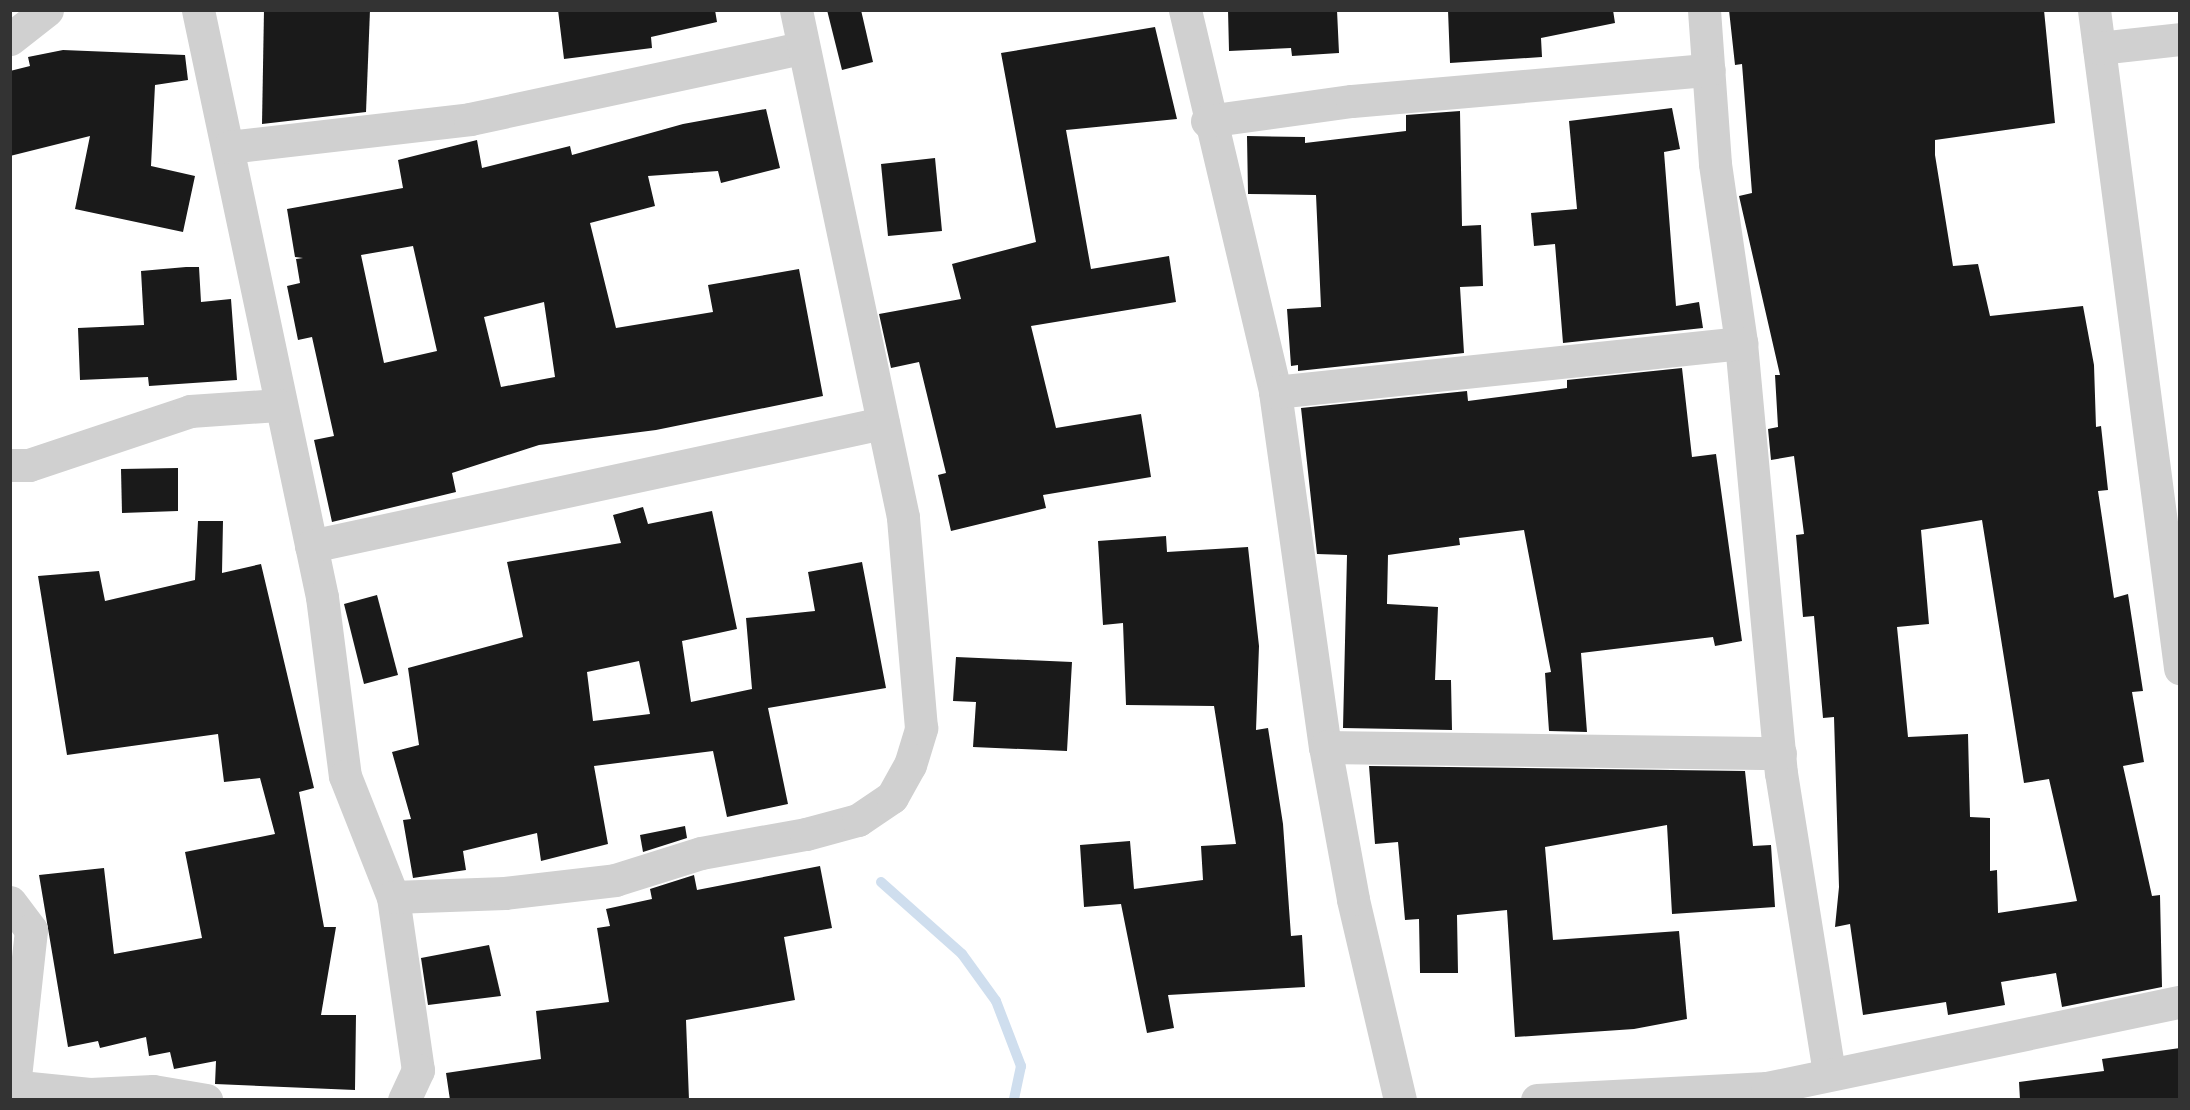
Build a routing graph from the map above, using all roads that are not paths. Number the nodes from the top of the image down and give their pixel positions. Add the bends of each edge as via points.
1 (46, 10) edge
2 (198, 10) edge
3 (796, 10) edge
4 (1185, 10) edge
5 (1704, 10) edge
6 (2094, 10) edge
7 (10, 39) edge
8 (2180, 39) edge
9 (802, 48) junction
10 (2099, 48) junction
11 (1709, 70) junction
12 (1208, 122) junction
13 (229, 147) junction
14 (1742, 343) junction
15 (1275, 392) junction
16 (278, 405) junction
17 (883, 423) junction
18 (10, 465) edge
19 (311, 546) junction
20 (2180, 668) edge
21 (1325, 747) junction
22 (1780, 753) junction
23 (393, 897) junction
24 (10, 902) edge
25 (2180, 1002) edge
26 (1829, 1072) junction
27 (12, 1086) edge
28 (1597, 1096) edge
29 (206, 1100) edge
30 (404, 1100) edge
31 (1400, 1100) edge
32 (1537, 1100) edge

1 - 7 street
2 - 13 street
3 - 9 street
4 - 12 street
5 - 11 street
6 - 10 street
8 - 10 street
9 - 13 street via 470,119
9 - 17 street
10 - 20 street
11 - 12 street via 1352,101
11 - 14 street via 1714,164
12 - 15 street
13 - 16 street
14 - 15 street
14 - 22 street
15 - 21 street
16 - 18 street via 190,411 29,465
16 - 19 street
17 - 19 street
17 - 23 street via 903,517 921,728 892,797 858,820 701,853 615,880 505,893
19 - 23 street via 345,776
21 - 22 street
21 - 31 street via 1353,899
22 - 26 street
23 - 30 street via 418,1070
24 - 27 street via 31,930
25 - 26 street
26 - 28 street via 1767,1088
27 - 29 street via 90,1094 153,1091
28 - 32 street

